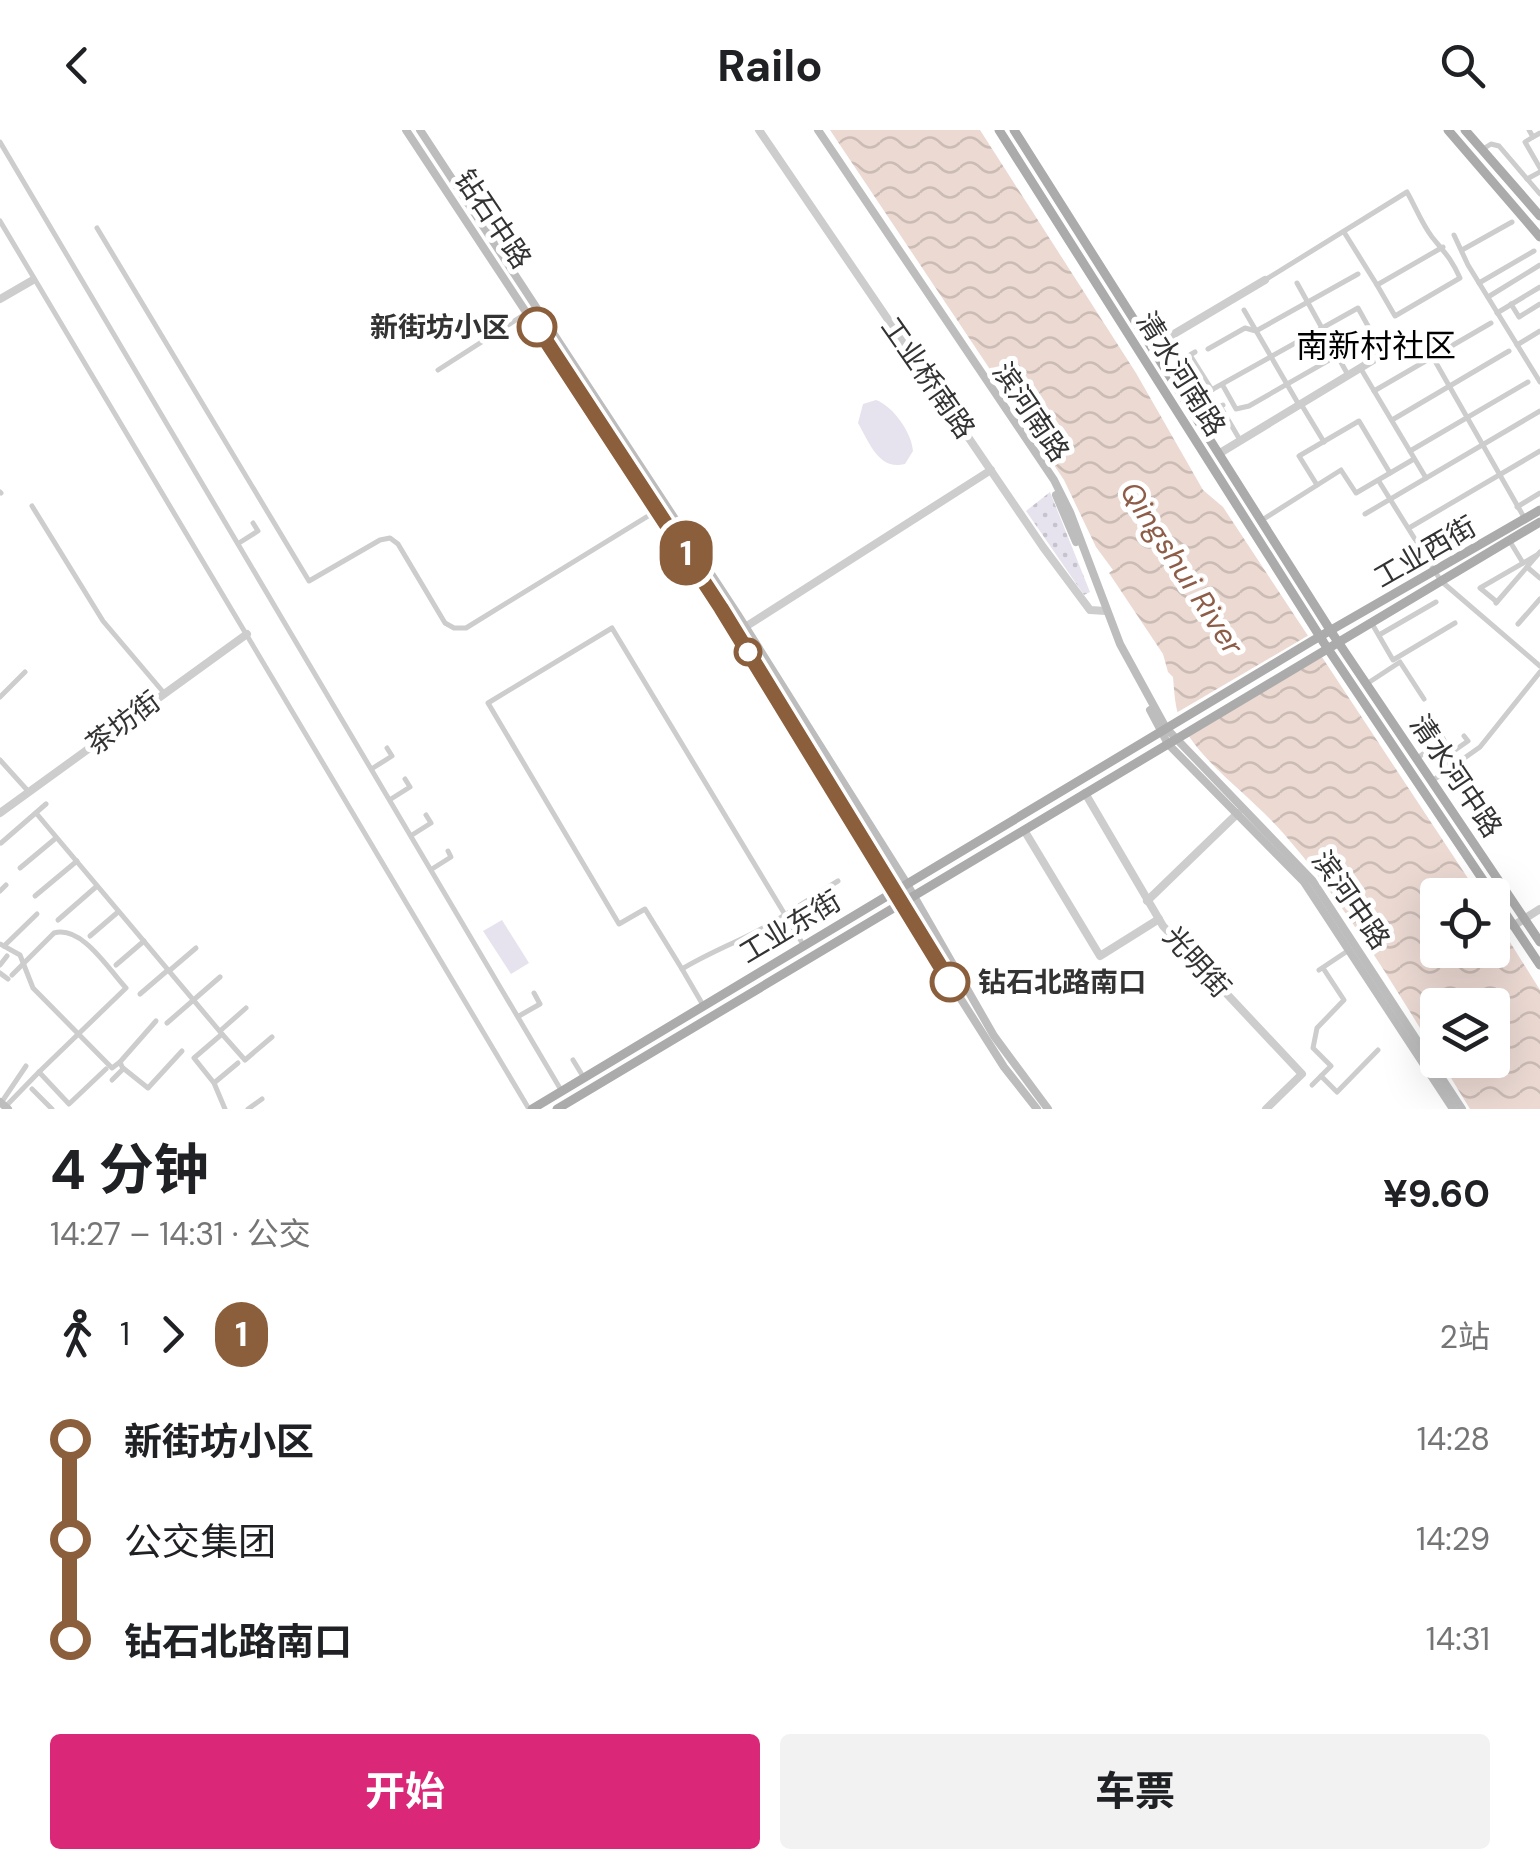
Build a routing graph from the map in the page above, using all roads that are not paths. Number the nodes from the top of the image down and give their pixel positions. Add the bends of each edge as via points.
1 (406, 130) edge
2 (420, 130) edge
3 (759, 130) edge
4 (815, 130) edge
5 (999, 130) edge
6 (1014, 130) edge
7 (1448, 130) edge
8 (1465, 130) edge
9 (1528, 130) edge
10 (1540, 133) edge
11 (1532, 138) junction
12 (0, 142) edge
13 (1483, 149) junction
14 (1540, 170) edge
15 (1527, 179) junction
16 (1540, 194) edge
17 (1540, 216) edge
18 (0, 221) edge
19 (1512, 222) dead end
20 (97, 228) dead end
21 (1344, 232) junction
22 (1454, 235) dead end
23 (1540, 236) edge
24 (1443, 247) junction
25 (1461, 250) junction
26 (1534, 251) dead end
27 (1521, 258) junction
28 (1540, 265) edge
29 (1529, 272) junction
30 (1358, 274) dead end
31 (33, 280) junction
32 (1265, 280) joint
33 (1296, 283) dead end
34 (1479, 283) junction
35 (1377, 285) junction
36 (1540, 287) edge
37 (1488, 297) junction
38 (0, 299) edge
39 (1307, 302) junction
40 (1512, 304) junction
41 (1540, 304) edge
42 (532, 310) junction
43 (1244, 310) dead end
44 (1498, 313) junction
45 (1491, 323) dead end
46 (1322, 328) junction
47 (1256, 331) junction
48 (1540, 331) edge
49 (1414, 336) dead end
50 (1517, 345) junction
51 (1152, 347) junction
52 (1208, 349) dead end
53 (1195, 352) dead end
54 (1509, 352) dead end
55 (1337, 355) junction
56 (1432, 355) junction
57 (1271, 357) junction
58 (1360, 368) junction
59 (438, 370) dead end
60 (1348, 375) junction
61 (1539, 376) edge
62 (1528, 382) dead end
63 (1222, 384) junction
64 (1287, 384) junction
65 (1450, 386) junction
66 (1212, 390) junction
67 (1374, 391) junction
68 (1188, 404) junction
69 (1300, 404) junction
70 (1223, 405) dead end
71 (1540, 411) edge
72 (1469, 417) junction
73 (1392, 420) junction
74 (1240, 440) junction
75 (1324, 442) junction
76 (1484, 444) junction
77 (1410, 451) junction
78 (1540, 451) edge
79 (1220, 453) junction
80 (1414, 458) junction
81 (991, 470) junction
82 (1390, 473) junction
83 (1500, 474) junction
84 (1426, 478) junction
85 (1380, 483) dead end
86 (1318, 485) junction
87 (1540, 494) edge
88 (1390, 498) junction
89 (32, 506) dead end
90 (1518, 506) junction
91 (662, 508) junction
92 (1540, 510) edge
93 (1365, 514) dead end
94 (1525, 519) junction
95 (1262, 520) junction
96 (1540, 522) edge
97 (253, 523) dead end
98 (1408, 528) junction
99 (1506, 536) junction
100 (238, 544) junction
101 (1539, 553) edge
102 (1525, 565) junction
103 (1438, 576) junction
104 (1540, 578) edge
105 (1540, 599) edge
106 (1436, 602) dead end
107 (1103, 611) junction
108 (1321, 614) junction
109 (1371, 622) junction
110 (1455, 623) dead end
111 (1518, 624) dead end
112 (1354, 626) junction
113 (746, 627) junction
114 (736, 632) junction
115 (247, 634) junction
116 (1379, 636) junction
117 (1335, 637) junction
118 (1318, 641) junction
119 (1347, 655) junction
120 (1540, 669) edge
121 (26, 672) dead end
122 (1367, 684) junction
123 (164, 693) junction
124 (0, 697) edge
125 (1424, 699) dead end
126 (1432, 720) dead end
127 (1168, 728) junction
128 (1464, 736) dead end
129 (1176, 739) junction
130 (387, 748) dead end
131 (1417, 758) junction
132 (0, 760) edge
133 (1452, 767) junction
134 (372, 768) junction
135 (405, 779) dead end
136 (1432, 781) junction
137 (30, 792) junction
138 (1085, 793) junction
139 (390, 799) junction
140 (46, 804) dead end
141 (0, 813) edge
142 (36, 813) junction
143 (1238, 813) junction
144 (426, 815) dead end
145 (1024, 830) junction
146 (412, 835) junction
147 (56, 837) junction
148 (1, 842) edge
149 (448, 851) dead end
150 (76, 861) junction
151 (20, 868) dead end
152 (432, 869) junction
153 (838, 881) dead end
154 (906, 884) junction
155 (97, 886) junction
156 (896, 890) junction
157 (35, 896) dead end
158 (913, 896) junction
159 (1147, 901) junction
160 (903, 902) junction
161 (1540, 908) edge
162 (119, 911) junction
163 (784, 913) junction
164 (37, 914) dead end
165 (1524, 919) junction
166 (58, 920) dead end
167 (1159, 920) junction
168 (1513, 926) junction
169 (90, 936) dead end
170 (144, 941) junction
171 (1540, 942) edge
172 (2, 945) edge
173 (804, 946) junction
174 (1353, 947) junction
175 (196, 948) dead end
176 (7, 956) dead end
177 (25, 960) junction
178 (0, 965) edge
179 (116, 965) dead end
180 (1540, 965) edge
181 (682, 969) junction
182 (169, 970) junction
183 (0, 973) edge
184 (220, 977) dead end
185 (534, 993) dead end
186 (140, 994) dead end
187 (194, 1000) junction
188 (704, 1006) junction
189 (246, 1008) dead end
190 (518, 1017) junction
191 (156, 1021) dead end
192 (167, 1023) dead end
193 (221, 1032) junction
194 (78, 1036) junction
195 (272, 1037) dead end
196 (1378, 1050) dead end
197 (182, 1052) dead end
198 (572, 1060) dead end
199 (238, 1063) dead end
200 (122, 1065) junction
201 (26, 1066) dead end
202 (106, 1069) dead end
203 (39, 1072) junction
204 (1302, 1074) junction
205 (1322, 1076) junction
206 (584, 1078) junction
207 (112, 1080) dead end
208 (214, 1083) junction
209 (1312, 1084) joint
210 (32, 1089) dead end
211 (562, 1091) junction
212 (262, 1099) dead end
213 (4, 1105) edge
214 (52, 1109) edge
215 (226, 1109) edge
216 (248, 1109) edge
217 (531, 1109) edge
218 (557, 1109) edge
219 (1037, 1109) edge
220 (1048, 1109) edge
221 (1266, 1109) edge
222 (1454, 1109) edge
223 (1462, 1109) edge

1 - 42 main road, 钻石中路
2 - 42 main road, 钻石中路
3 - 81 street, 工业桥南路
4 - 107 main road, 滨河南路 via 1052,484
5 - 118 main road, 清水河南路
6 - 51 main road, 清水河南路
7 - 23 main road
8 - 13 main road
9 - 11 street
10 - 11 street
11 - 14 street via 1525,142
12 - 100 street
13 - 15 street via 1499,146
13 - 17 main road
14 - 15 street
15 - 16 street
18 - 31 street
19 - 25 street
20 - 91 street via 310,582 390,538 445,623 466,628
21 - 24 street via 1406,192
21 - 32 street
21 - 35 street
22 - 25 street
24 - 35 street
24 - 35 street via 1460,278 1411,307 1394,316
25 - 34 street
26 - 27 street
27 - 29 street
27 - 34 street
28 - 29 street
29 - 37 street
30 - 39 street
31 - 38 street
31 - 115 street
32 - 51 street
33 - 39 street
34 - 37 street
36 - 40 street
37 - 44 street
39 - 46 street
39 - 47 street
40 - 41 street via 1519,317
40 - 44 street
42 - 59 street
42 - 91 main road, 钻石中路
43 - 47 street
44 - 50 street
45 - 56 street
46 - 55 street
46 - 55 street via 1358,308 1372,334
46 - 57 street
47 - 52 street via 1245,328
47 - 57 street
48 - 50 street
49 - 58 street
50 - 61 street
51 - 68 main road, 清水河南路
53 - 66 street via 1190,355
54 - 65 street
55 - 60 street
55 - 64 street
56 - 65 street
56 - 67 street
57 - 63 street
57 - 64 street
58 - 60 street
58 - 67 street
60 - 69 street
62 - 72 street
63 - 64 street via 1236,408
63 - 66 street
64 - 69 street
65 - 72 street
65 - 73 street
66 - 68 street
67 - 73 street
68 - 79 main road, 清水河南路
69 - 74 street
69 - 75 street
70 - 74 street
71 - 76 street
72 - 76 street
72 - 77 street
73 - 77 street
74 - 79 street
75 - 82 street via 1359,420
75 - 86 street via 1300,456
76 - 83 street
76 - 84 street
77 - 80 street
78 - 83 street
79 - 95 main road, 清水河南路
80 - 82 street
80 - 84 street
81 - 107 street, 工业桥南路 via 1090,610
81 - 113 street
82 - 86 street via 1356,493 1342,470
83 - 90 street
83 - 98 street
84 - 88 street
85 - 88 street
86 - 95 street
87 - 90 street
88 - 93 street
88 - 98 street
89 - 123 street via 103,622
90 - 94 street
91 - 113 main road, 钻石中路
91 - 114 main road, 钻石中路
92 - 94 main road, 工业西街
94 - 99 main road, 工业西街
95 - 108 main road, 清水河南路
96 - 99 main road, 工业西街
97 - 100 street via 258,532
98 - 103 street
99 - 102 street
99 - 103 main road, 工业西街
100 - 134 street
101 - 102 street
102 - 102 street via 1496,603 1480,588
102 - 104 street
103 - 109 main road, 工业西街
103 - 112 main road, 工业西街
103 - 120 street
105 - 111 street
106 - 116 street
107 - 127 main road, 滨河南路
108 - 112 main road
108 - 117 main road, 清水河南路
109 - 112 main road, 工业西街
109 - 116 street
110 - 116 street via 1393,660
112 - 117 main road, 工业西街
112 - 119 main road
113 - 114 street
113 - 154 main road, 钻石中路
114 - 156 main road, 钻石中路
115 - 123 street, 茶坊街
115 - 217 street
117 - 118 main road, 工业西街
117 - 119 main road, 清水河中路
118 - 127 main road, 工业东街
118 - 129 main road, 工业东街
118 - 168 main road, 清水河中路
119 - 122 main road, 清水河中路
120 - 133 street via 1480,747
121 - 124 street
122 - 125 street via 1400,662
122 - 131 main road, 清水河中路
123 - 137 street, 茶坊街
126 - 131 street via 1444,740
127 - 129 main road, 滨河南路
127 - 154 main road, 工业东街
128 - 133 street via 1468,741 1445,757
129 - 138 main road, 工业东街
129 - 143 main road, 滨河中路
129 - 174 main road, 滨河中路 via 1301,866
130 - 134 street via 392,756
131 - 136 main road, 清水河中路
132 - 137 street
133 - 136 street
134 - 139 street
135 - 139 street via 410,787
136 - 165 main road, 清水河中路
137 - 141 street, 茶坊街
138 - 145 main road, 工业东街
138 - 159 street, 光明街
139 - 146 street
140 - 142 street
142 - 147 street
142 - 148 street
143 - 159 street
143 - 174 main road, 滨河中路 via 1304,882
144 - 146 street via 431,823
145 - 158 main road, 工业东街
145 - 167 street via 1100,956
146 - 152 street
147 - 150 street
147 - 151 street
149 - 152 street via 452,857
150 - 155 street
150 - 157 street
152 - 190 street
153 - 163 street
154 - 156 main road, 工业东街
154 - 158 main road, 钻石中路
155 - 162 street
155 - 166 street
156 - 160 main road, 钻石中路
156 - 173 main road, 工业东街
158 - 160 main road, 工业东街
158 - 220 main road, 钻石中路 via 994,1036
159 - 167 street, 光明街
160 - 218 main road, 工业东街
160 - 219 main road, 钻石中路
161 - 165 street
162 - 169 street
162 - 170 street
163 - 173 street
163 - 181 street
163 - 181 street via 612,628 488,703 619,924 645,909
164 - 172 street
165 - 168 street
165 - 171 main road, 清水河中路
167 - 204 street, 光明街
168 - 180 main road, 清水河中路
170 - 179 street
170 - 182 street
172 - 177 street
173 - 188 main road, 工业东街
174 - 205 street via 1321,969 1344,1000 1314,1034 1313,1048 1331,1066
174 - 222 main road, 滨河中路
174 - 223 main road, 滨河中路
175 - 182 street
176 - 178 street
177 - 183 street via 10,977
177 - 194 street via 33,988
177 - 194 street via 54,933 70,932 126,988
181 - 188 street
182 - 186 street
182 - 187 street
184 - 187 street
185 - 190 street via 540,1004
187 - 192 street
187 - 193 street
188 - 206 main road, 工业东街
189 - 193 street
190 - 211 street
191 - 200 street
193 - 195 street via 245,1060
193 - 208 street via 194,1058
194 - 200 street via 112,1068
194 - 203 street
196 - 205 street via 1337,1092
197 - 200 street via 148,1088
198 - 206 street
199 - 208 street
200 - 207 street
201 - 213 street
202 - 203 street via 69,1104
203 - 213 street
204 - 209 street, 光明街
204 - 221 street
205 - 209 street
206 - 211 main road, 工业东街
208 - 215 street
210 - 214 street
211 - 217 main road, 工业东街
212 - 216 street

